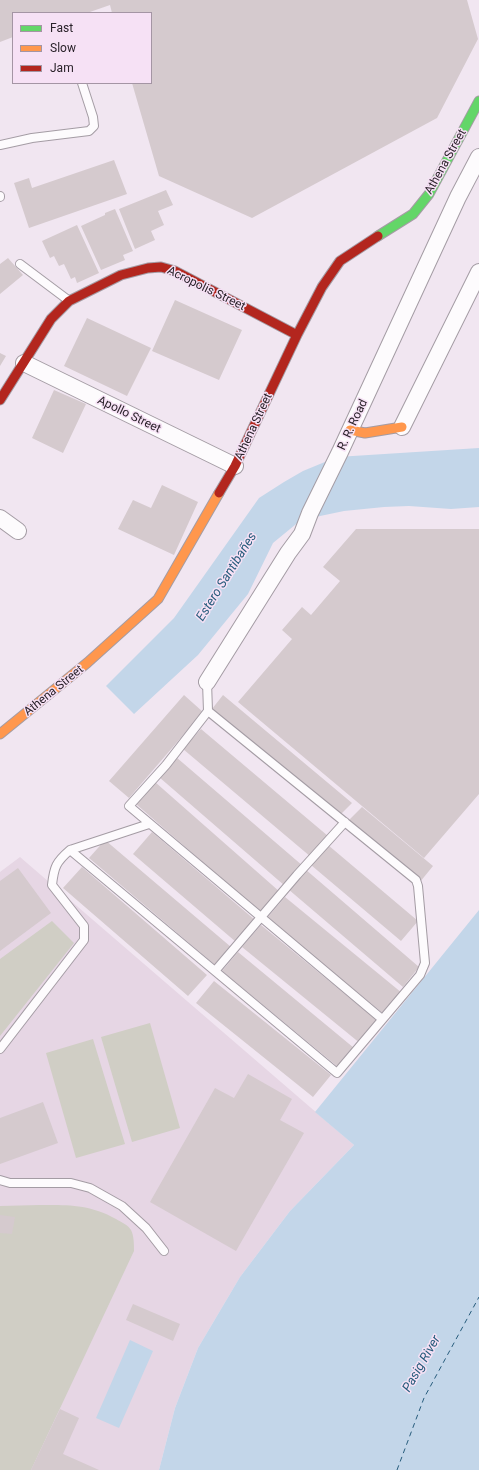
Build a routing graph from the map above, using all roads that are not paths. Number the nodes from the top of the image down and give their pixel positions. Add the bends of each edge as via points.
1 (82, 84) edge
2 (479, 101) edge
3 (0, 145) edge
4 (479, 157) edge
5 (20, 264) dead end
6 (479, 272) edge
7 (69, 301) junction
8 (297, 335) junction
9 (24, 363) junction
10 (0, 400) edge
11 (402, 427) joint
12 (350, 430) junction
13 (235, 466) junction
14 (0, 518) edge
15 (18, 531) dead end
16 (207, 682) joint
17 (208, 711) junction
18 (0, 734) edge
19 (345, 822) junction
20 (150, 824) junction
21 (70, 850) junction
22 (262, 918) junction
23 (215, 971) junction
24 (382, 1019) junction
25 (0, 1049) edge
26 (0, 1180) edge
27 (164, 1251) dead end

1 - 3 lane via 93,117 94,126 89,131
2 - 8 street, Athena Street via 430,194 413,214 340,262 322,287
4 - 12 street, R. R. Road
5 - 7 lane
6 - 11 street
7 - 8 street, Acropolis Street via 121,275 162,267 191,279
7 - 9 street, Acropolis Street via 51,319
8 - 13 street, Athena Street
9 - 10 street, Acropolis Street
9 - 13 street, Apollo Street
11 - 12 street via 365,433
12 - 16 street, R. R. Road via 302,534
13 - 18 street, Athena Street via 158,599 87,663
14 - 15 street
16 - 17 lane
17 - 19 lane
17 - 20 lane via 167,766 129,806
19 - 22 lane
19 - 24 lane via 416,880 418,886 425,963
20 - 21 lane
20 - 22 lane
21 - 23 lane
21 - 25 lane via 60,858 54,870 52,885 84,926 84,940
22 - 23 lane
22 - 24 lane
23 - 24 lane via 337,1073
26 - 27 lane via 10,1183 71,1183 90,1188 122,1206 146,1228

